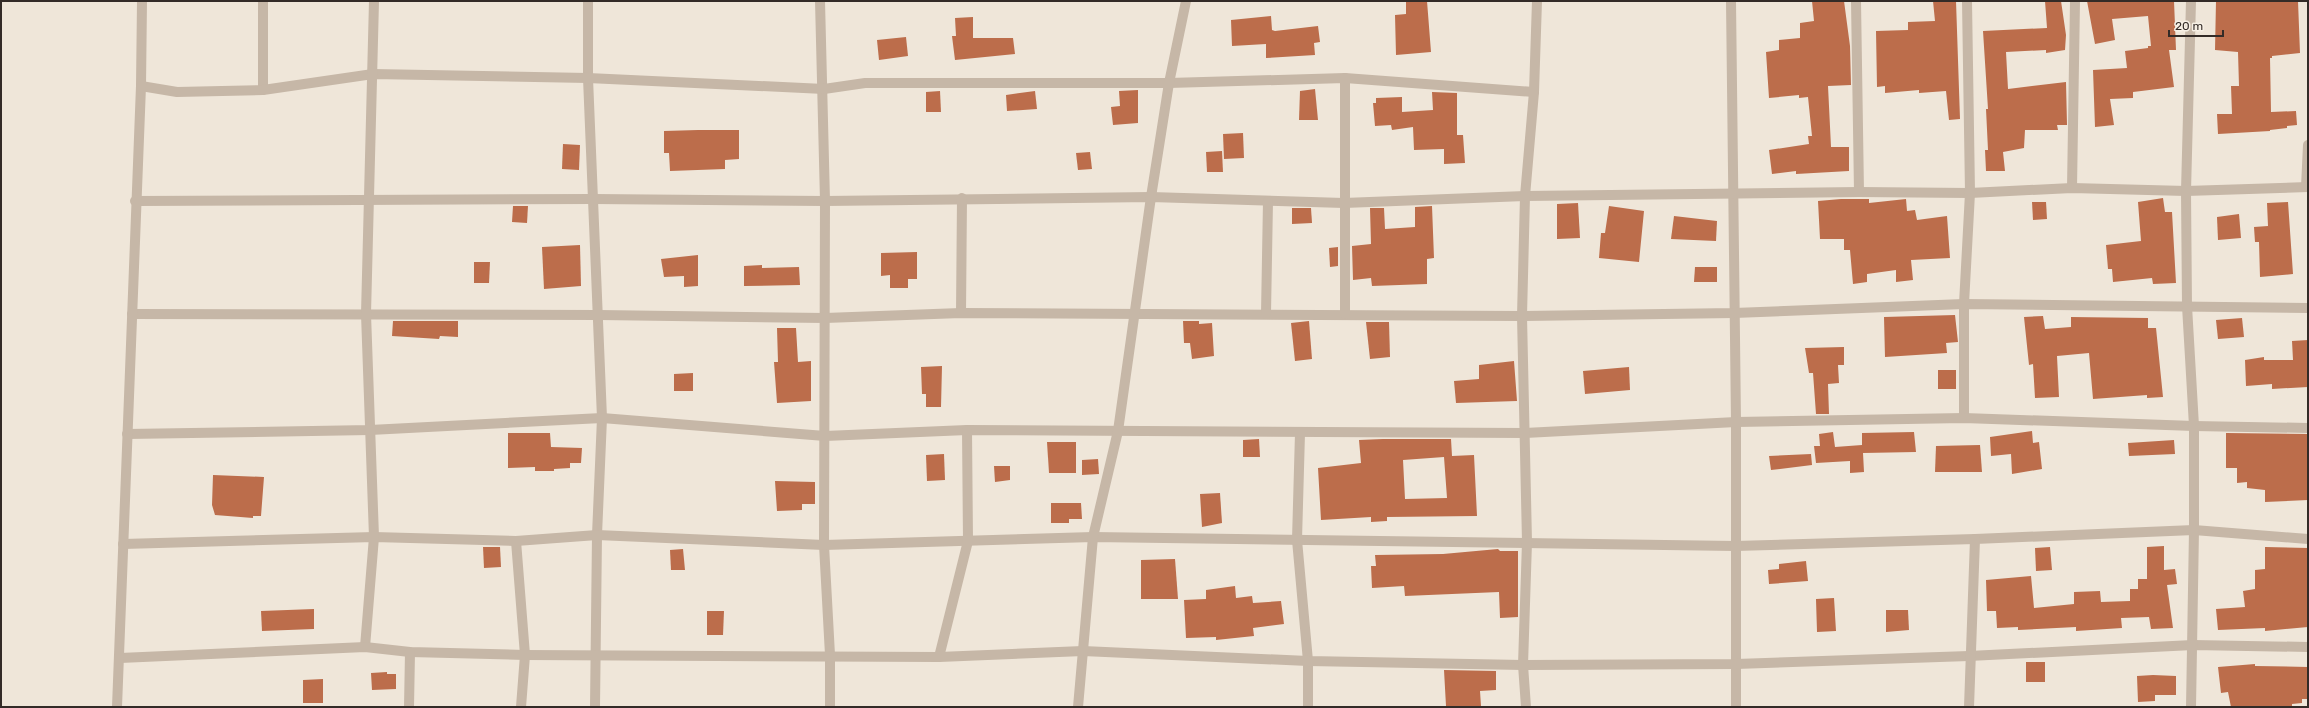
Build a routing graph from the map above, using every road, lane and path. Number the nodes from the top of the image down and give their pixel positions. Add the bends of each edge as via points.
1 (142, 1) edge
2 (263, 1) edge
3 (374, 1) edge
4 (588, 1) edge
5 (820, 1) edge
6 (1186, 1) edge
7 (1538, 1) edge
8 (1731, 1) edge
9 (1856, 1) edge
10 (1967, 1) edge
11 (2075, 1) edge
12 (2191, 1) edge
13 (373, 74) junction
14 (588, 78) junction
15 (1345, 78) junction
16 (1169, 83) junction
17 (141, 86) junction
18 (824, 89) junction
19 (263, 90) junction
20 (1534, 92) junction
21 (2308, 145) edge
22 (2307, 187) edge
23 (2072, 188) junction
24 (2186, 191) junction
25 (1859, 192) junction
26 (1970, 193) junction
27 (1733, 194) junction
28 (1524, 196) junction
29 (1151, 197) junction
30 (962, 198) junction
31 (594, 199) junction
32 (368, 200) junction
33 (135, 201) junction
34 (825, 201) junction
35 (1268, 201) junction
36 (1344, 202) junction
37 (1964, 304) junction
38 (2187, 306) junction
39 (2308, 308) edge
40 (961, 313) junction
41 (1734, 313) junction
42 (132, 314) junction
43 (366, 314) junction
44 (1136, 314) junction
45 (1266, 314) junction
46 (1345, 314) junction
47 (599, 315) junction
48 (1522, 316) junction
49 (825, 318) junction
50 (602, 418) junction
51 (1964, 418) junction
52 (1736, 422) junction
53 (2194, 426) junction
54 (2308, 428) edge
55 (370, 430) junction
56 (967, 430) junction
57 (1118, 431) junction
58 (1300, 433) junction
59 (1525, 433) junction
60 (127, 434) junction
61 (825, 436) junction
62 (2194, 530) junction
63 (597, 535) junction
64 (374, 537) junction
65 (1093, 537) junction
66 (1297, 540) junction
67 (1974, 540) junction
68 (2308, 540) edge
69 (516, 541) junction
70 (968, 541) junction
71 (1527, 542) junction
72 (123, 544) junction
73 (824, 545) junction
74 (1735, 546) junction
75 (2193, 645) junction
76 (365, 647) junction
77 (2308, 647) edge
78 (410, 652) junction
79 (1083, 652) junction
80 (597, 654) junction
81 (525, 655) junction
82 (830, 655) junction
83 (1969, 656) junction
84 (939, 657) junction
85 (120, 658) junction
86 (1308, 661) junction
87 (1736, 664) junction
88 (1523, 665) junction
89 (117, 707) edge
90 (409, 707) edge
91 (521, 707) edge
92 (595, 707) edge
93 (830, 707) edge
94 (1078, 707) edge
95 (1308, 707) edge
96 (1526, 707) edge
97 (1736, 707) edge
98 (1969, 707) edge
99 (2190, 707) edge

1 - 17 street
2 - 19 street
3 - 13 street
4 - 14 street
5 - 18 street
6 - 16 street
7 - 20 street
8 - 27 street
9 - 25 street
10 - 26 street
11 - 23 street
12 - 24 street
13 - 14 street
13 - 19 street
13 - 32 street
14 - 18 street
14 - 31 street
15 - 16 street
15 - 20 street
15 - 36 street
16 - 18 street via 865,83
16 - 29 street
17 - 19 street via 177,92
17 - 33 street
18 - 34 street
20 - 28 street
21 - 22 street
22 - 24 street
23 - 24 street
23 - 26 street
24 - 38 street
25 - 26 street
25 - 27 street
26 - 37 street
27 - 28 street
27 - 41 street
28 - 36 street
28 - 48 street
29 - 30 street
29 - 35 street
29 - 44 street
30 - 34 street
30 - 40 street
31 - 32 street
31 - 34 street
31 - 47 street
32 - 33 street
32 - 43 street
33 - 42 street
34 - 49 street
35 - 36 street
35 - 45 street
36 - 46 street
37 - 38 street
37 - 41 street
37 - 51 street
38 - 39 street
38 - 53 street
40 - 44 street
40 - 49 street
41 - 48 street
41 - 52 street
42 - 43 street
42 - 60 street
43 - 47 street
43 - 55 street
44 - 45 street
44 - 57 street
45 - 46 street
46 - 48 street
47 - 49 street
47 - 50 street
48 - 59 street
49 - 61 street
50 - 55 street
50 - 61 street
50 - 63 street
51 - 52 street
51 - 53 street
52 - 59 street
52 - 74 street
53 - 54 street
53 - 62 street
55 - 60 street
55 - 64 street
56 - 57 street
56 - 61 street
56 - 70 street
57 - 58 street
57 - 65 street
58 - 59 street
58 - 66 street
59 - 71 street
60 - 72 street
61 - 73 street
62 - 67 street
62 - 68 street
62 - 75 street
63 - 69 street
63 - 73 street
63 - 80 street
64 - 69 street
64 - 72 street
64 - 76 street
65 - 66 street
65 - 70 street
65 - 79 street
66 - 71 street
66 - 86 street
67 - 74 street
67 - 83 street
69 - 81 street
70 - 73 street
70 - 84 street
71 - 74 street
71 - 88 street
72 - 85 street
73 - 82 street
74 - 87 street
75 - 77 street
75 - 83 street
75 - 99 street
76 - 78 street
76 - 85 street
78 - 81 street
78 - 90 street
79 - 84 street
79 - 86 street
79 - 94 street
80 - 81 street
80 - 82 street
80 - 92 street
81 - 91 street
82 - 84 street
82 - 93 street
83 - 87 street
83 - 98 street
85 - 89 street
86 - 88 street
86 - 95 street
87 - 88 street
87 - 97 street
88 - 96 street

